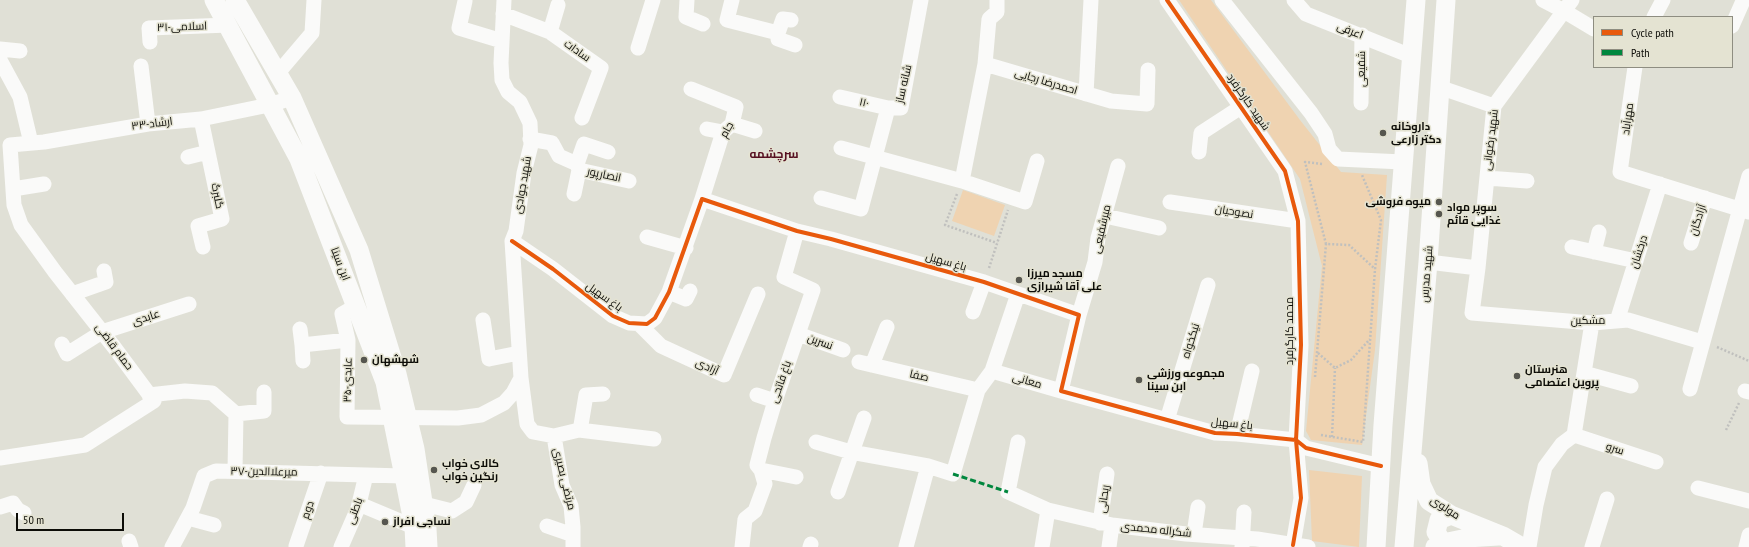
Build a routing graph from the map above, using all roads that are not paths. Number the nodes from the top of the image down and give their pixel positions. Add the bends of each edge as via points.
1 (214, 0) edge
2 (235, 0) edge
3 (314, 0) edge
4 (653, 0) edge
5 (687, 0) edge
6 (732, 0) edge
7 (921, 0) edge
8 (997, 0) edge
9 (1091, 0) edge
10 (1167, 0) edge
11 (1222, 0) edge
12 (1294, 0) edge
13 (1416, 0) edge
14 (1446, 0) edge
15 (1543, 0) edge
16 (1663, 0) edge
17 (465, 1) dead end
18 (1745, 2) edge
19 (558, 5) dead end
20 (1568, 5) edge
21 (503, 7) edge
22 (1655, 16) edge
23 (791, 20) dead end
24 (703, 24) dead end
25 (1733, 24) edge
26 (229, 25) junction
27 (1593, 28) edge
28 (550, 32) junction
29 (778, 33) junction
30 (1362, 35) junction
31 (502, 41) junction
32 (150, 42) dead end
33 (795, 45) dead end
34 (638, 48) dead end
35 (0, 49) edge
36 (20, 51) dead end
37 (1411, 56) junction
38 (0, 60) edge
39 (985, 64) junction
40 (141, 66) dead end
41 (1635, 68) edge
42 (1148, 70) dead end
43 (278, 73) junction
44 (1439, 87) junction
45 (691, 89) dead end
46 (1086, 94) junction
47 (840, 97) dead end
48 (292, 98) junction
49 (1361, 103) dead end
50 (269, 105) junction
51 (1494, 106) junction
52 (1241, 107) junction
53 (888, 108) junction
54 (582, 118) dead end
55 (201, 119) junction
56 (148, 124) junction
57 (728, 128) junction
58 (707, 129) dead end
59 (756, 131) dead end
60 (530, 139) junction
61 (5, 141) edge
62 (31, 143) junction
63 (842, 148) dead end
64 (208, 152) junction
65 (608, 152) dead end
66 (1199, 152) dead end
67 (188, 157) dead end
68 (876, 158) junction
69 (1038, 161) dead end
70 (1403, 162) junction
71 (1118, 166) dead end
72 (578, 167) junction
73 (1749, 176) edge
74 (1487, 178) junction
75 (629, 181) dead end
76 (962, 181) junction
77 (1527, 181) dead end
78 (44, 184) dead end
79 (1660, 184) junction
80 (13, 189) junction
81 (574, 194) dead end
82 (821, 198) dead end
83 (1706, 198) junction
84 (702, 199) junction
85 (1170, 202) dead end
86 (1744, 210) edge
87 (1105, 216) junction
88 (1298, 222) junction
89 (1158, 228) dead end
90 (797, 231) junction
91 (1599, 232) dead end
92 (647, 237) dead end
93 (512, 241) junction
94 (1691, 243) dead end
95 (203, 248) dead end
96 (686, 248) junction
97 (1572, 248) dead end
98 (1594, 252) junction
99 (1636, 261) junction
100 (1428, 262) junction
101 (1478, 268) junction
102 (104, 271) dead end
103 (984, 282) junction
104 (1208, 286) dead end
105 (690, 291) dead end
106 (669, 292) junction
107 (72, 294) junction
108 (758, 294) dead end
109 (1018, 294) junction
110 (373, 296) junction
111 (189, 304) dead end
112 (356, 306) junction
113 (973, 312) dead end
114 (1472, 313) joint
115 (1079, 315) junction
116 (483, 320) dead end
117 (1617, 321) junction
118 (1592, 323) junction
119 (638, 324) junction
120 (887, 327) dead end
121 (300, 328) dead end
122 (102, 332) junction
123 (798, 334) junction
124 (348, 340) junction
125 (1702, 342) junction
126 (62, 344) dead end
127 (302, 345) junction
128 (843, 350) dead end
129 (519, 353) junction
130 (303, 361) dead end
131 (992, 371) junction
132 (1252, 371) dead end
133 (1584, 373) junction
134 (521, 378) junction
135 (1632, 386) dead end
136 (1690, 389) dead end
137 (978, 390) junction
138 (1061, 391) junction
139 (264, 392) dead end
140 (149, 394) junction
141 (603, 394) dead end
142 (757, 395) dead end
143 (775, 401) junction
144 (236, 414) junction
145 (399, 417) junction
146 (864, 418) dead end
147 (1167, 420) junction
148 (579, 430) junction
149 (1413, 432) junction
150 (1237, 434) junction
151 (1574, 435) junction
152 (554, 436) junction
153 (654, 439) dead end
154 (1296, 440) junction
155 (816, 442) dead end
156 (1018, 442) dead end
157 (851, 452) junction
158 (0, 458) edge
159 (1656, 462) dead end
160 (928, 466) junction
161 (1381, 466) junction
162 (762, 470) junction
163 (236, 471) junction
164 (321, 473) junction
165 (1107, 474) dead end
166 (366, 475) junction
167 (404, 476) junction
168 (796, 477) dead end
169 (474, 485) dead end
170 (1698, 488) dead end
171 (838, 492) dead end
172 (1608, 499) dead end
173 (1749, 501) edge
174 (359, 504) junction
175 (424, 504) junction
176 (0, 507) edge
177 (1198, 507) dead end
178 (1048, 510) junction
179 (1244, 512) dead end
180 (24, 513) dead end
181 (1451, 515) junction
182 (188, 518) junction
183 (1106, 524) junction
184 (214, 525) dead end
185 (547, 526) dead end
186 (414, 527) junction
187 (1194, 534) junction
188 (1749, 535) edge
189 (1503, 536) junction
190 (573, 541) edge
191 (1243, 543) edge
192 (1293, 545) junction
193 (1439, 545) edge
194 (296, 546) dead end
195 (172, 547) edge
196 (341, 547) edge
197 (415, 547) edge
198 (428, 547) edge
199 (742, 547) edge
200 (906, 547) edge
201 (1042, 547) edge
202 (1109, 547) edge
203 (1308, 547) edge
204 (1376, 547) edge
205 (1404, 547) edge
206 (1522, 547) edge
207 (1529, 547) edge
208 (1592, 547) edge
209 (1746, 547) edge

1 - 26 main road, ابن سینا
2 - 43 main road, ابن سینا
3 - 43 street via 312,33
4 - 34 street
5 - 24 street via 686,17
6 - 29 street via 727,20
7 - 53 street, شانه ساز via 901,108
8 - 39 street via 997,12 989,18
9 - 46 street, احمدرضا رجایی
10 - 52 street, شهید کارگرفرد
11 - 70 street via 1311,113 1325,134 1329,149 1338,159
12 - 30 street, اعرفی via 1306,14
13 - 37 main road
14 - 44 main road, شهید مدرس
15 - 20 street
16 - 22 street
17 - 31 street via 459,28
18 - 25 street
19 - 28 street
20 - 27 street
20 - 51 street, شهید رضوانی
21 - 28 street, سادات
21 - 31 street, شهید جوادی
23 - 29 street via 783,19
26 - 32 street, ۳۱-اسلامی via 149,28
26 - 50 main road, ابن سینا
28 - 54 street, سادات via 601,68
29 - 33 street via 778,39
30 - 37 street, اعرفی
30 - 49 street, شفیعی
31 - 60 street, شهید جوادی via 502,80 508,92 520,102 530,123
35 - 36 street
37 - 70 main road
38 - 62 street via 20,96
39 - 46 street, احمدرضا رجایی
39 - 76 street
40 - 56 street
41 - 79 street, مهرآباد via 1620,172
42 - 46 street via 1148,104 1110,101
43 - 48 main road, ابن سینا
44 - 51 street
44 - 100 main road, شهید مدرس
45 - 57 street, جام via 736,107
47 - 53 street, ۱۱۰
48 - 50 street, ۳۳-ارشاد
48 - 110 main road, ابن سینا via 359,250
50 - 55 street, ۳۳-ارشاد
50 - 112 main road, ابن سینا via 299,159
51 - 74 street, شهید رضوانی
52 - 66 street via 1201,133
52 - 88 street, شهید کارگرفرد via 1285,171
53 - 68 street, شانه ساز
55 - 56 street, ۳۳-ارشاد
55 - 64 street, گلبرگ
56 - 62 street, ۳۳-ارشاد
57 - 58 street
57 - 59 street
57 - 84 street, جام
60 - 72 street, انصارپور via 552,143 559,156
60 - 93 street, شهید جوادی via 516,231
61 - 62 street, ۳۳-ارشاد
61 - 80 street, حمام قاضی
63 - 68 street
64 - 67 street
64 - 95 street, گلبرگ via 222,219 198,226
65 - 72 street, انصارپور via 584,144
68 - 76 street
68 - 82 street via 861,209
69 - 76 street via 1025,202
70 - 161 main road
71 - 87 street, میرشفیعی
72 - 75 street, انصارپور
72 - 81 street, انصارپور
73 - 86 street
74 - 77 street
74 - 101 street, شهید رضوانی
78 - 80 street
79 - 83 street
79 - 99 street, درخشان
80 - 107 street, حمام قاضی via 14,205 21,224
83 - 86 street
83 - 94 street, آزادگان
84 - 90 street, باغ سهیل
84 - 96 street
85 - 88 street, نصوحیان
86 - 125 street
87 - 89 street
87 - 115 street, میرشفیعی via 1098,238 1095,262
88 - 154 street, محمد کارگرفرد via 1300,345
90 - 103 street, باغ سهیل via 831,238
90 - 123 street, باغ فاتحی via 784,277 813,290
91 - 98 street
92 - 96 street
93 - 119 street, باغ سهیل via 613,316
93 - 129 street, شهید جوادی
96 - 106 street
97 - 98 street
98 - 99 street
99 - 117 street, درخشان
100 - 101 street
100 - 149 main road, شهید مدرس
101 - 114 street, شهید رضوانی
102 - 107 street via 106,282
103 - 109 street, باغ سهیل
103 - 113 street
104 - 147 street, نیکخواه
105 - 106 street via 686,300
106 - 119 street via 655,318 647,324
107 - 122 street, حمام قاضی
108 - 119 street, آزادی via 724,375 661,346
109 - 115 street, باغ سهیل
109 - 131 street
110 - 112 main road
110 - 145 main road, ابن سینا via 397,374
111 - 122 street, عابدی
112 - 124 street, ۳۵-عابدی via 342,314
112 - 145 main road, ابن سینا
114 - 118 street, مشکین
115 - 138 street
116 - 129 street via 489,359
117 - 118 street, مشکین
117 - 125 street, مشکین via 1628,320
118 - 133 street
120 - 137 street, صفا via 866,363
121 - 127 street
122 - 126 street, عابدی via 67,354
122 - 140 street, حمام قاضی
123 - 128 street, نسرین
123 - 143 street, باغ فاتحی
124 - 127 street
124 - 145 street, ۳۵-عابدی via 347,417
125 - 136 street
127 - 130 street
129 - 134 street, شهید جوادی
131 - 137 street
131 - 138 street, معانی
132 - 150 street
133 - 135 street
133 - 151 street
134 - 145 street via 504,403 481,415 458,418
134 - 152 street, شهید جوادی via 529,428 533,432
137 - 160 street via 953,474
138 - 147 street, باغ سهیل
139 - 144 street via 264,411
140 - 144 street via 212,393
140 - 158 street via 154,401 85,444
141 - 148 street via 586,395
142 - 143 street
143 - 162 street, باغ فاتحی via 757,465
144 - 163 street
145 - 167 main road, ابن سینا
145 - 175 main road, ابن سینا via 415,449
146 - 157 street
147 - 150 street, باغ سهیل via 1215,433
148 - 152 street, شهید جوادی
148 - 153 street
149 - 181 main road, مولوی via 1421,484 1429,501
149 - 205 main road, شهید مدرس
150 - 154 street, باغ سهیل
151 - 159 street, سرو
151 - 207 street via 1562,444 1545,467
152 - 190 street, مرتضی بصیری via 562,484 572,506
154 - 161 street, باغ سهیل via 1306,448
154 - 192 street, محمد کارگرفرد via 1301,498
155 - 157 street
156 - 178 street, شکراله محمدی via 1008,492
157 - 160 street
157 - 171 street
160 - 200 street
161 - 204 main road
162 - 168 street
162 - 199 street, باغ فاتحی via 765,484 754,511 745,519
163 - 164 street, ۳۷-میرعلاالدین
163 - 182 street, ۳۷-میرعلاالدین via 216,471 204,476
164 - 166 street, ۳۷-میرعلاالدین
164 - 194 street, دوم
165 - 183 street, ریحانی
166 - 167 street, ۳۷-میرعلاالدین
166 - 174 street, باطنی
167 - 186 main road, ابن سینا
169 - 175 street via 466,502 452,511
170 - 173 street
172 - 208 street
174 - 186 street
174 - 196 street, باطنی
175 - 198 main road, ابن سینا
176 - 180 street via 12,503
177 - 187 street
178 - 183 street, شکراله محمدی
178 - 201 street
179 - 191 street
181 - 189 main road, مولوی
181 - 193 main road via 1439,520 1436,532
182 - 184 street
182 - 195 street, ۳۷-میرعلاالدین
183 - 187 street, شکراله محمدی
183 - 202 street, ریحانی
185 - 190 street
186 - 197 main road, ابن سینا
187 - 191 street, شکراله محمدی
188 - 209 street
189 - 193 main road via 1467,538
189 - 206 main road, مولوی
191 - 192 street, شکراله محمدی
192 - 203 street, شکراله محمدی

